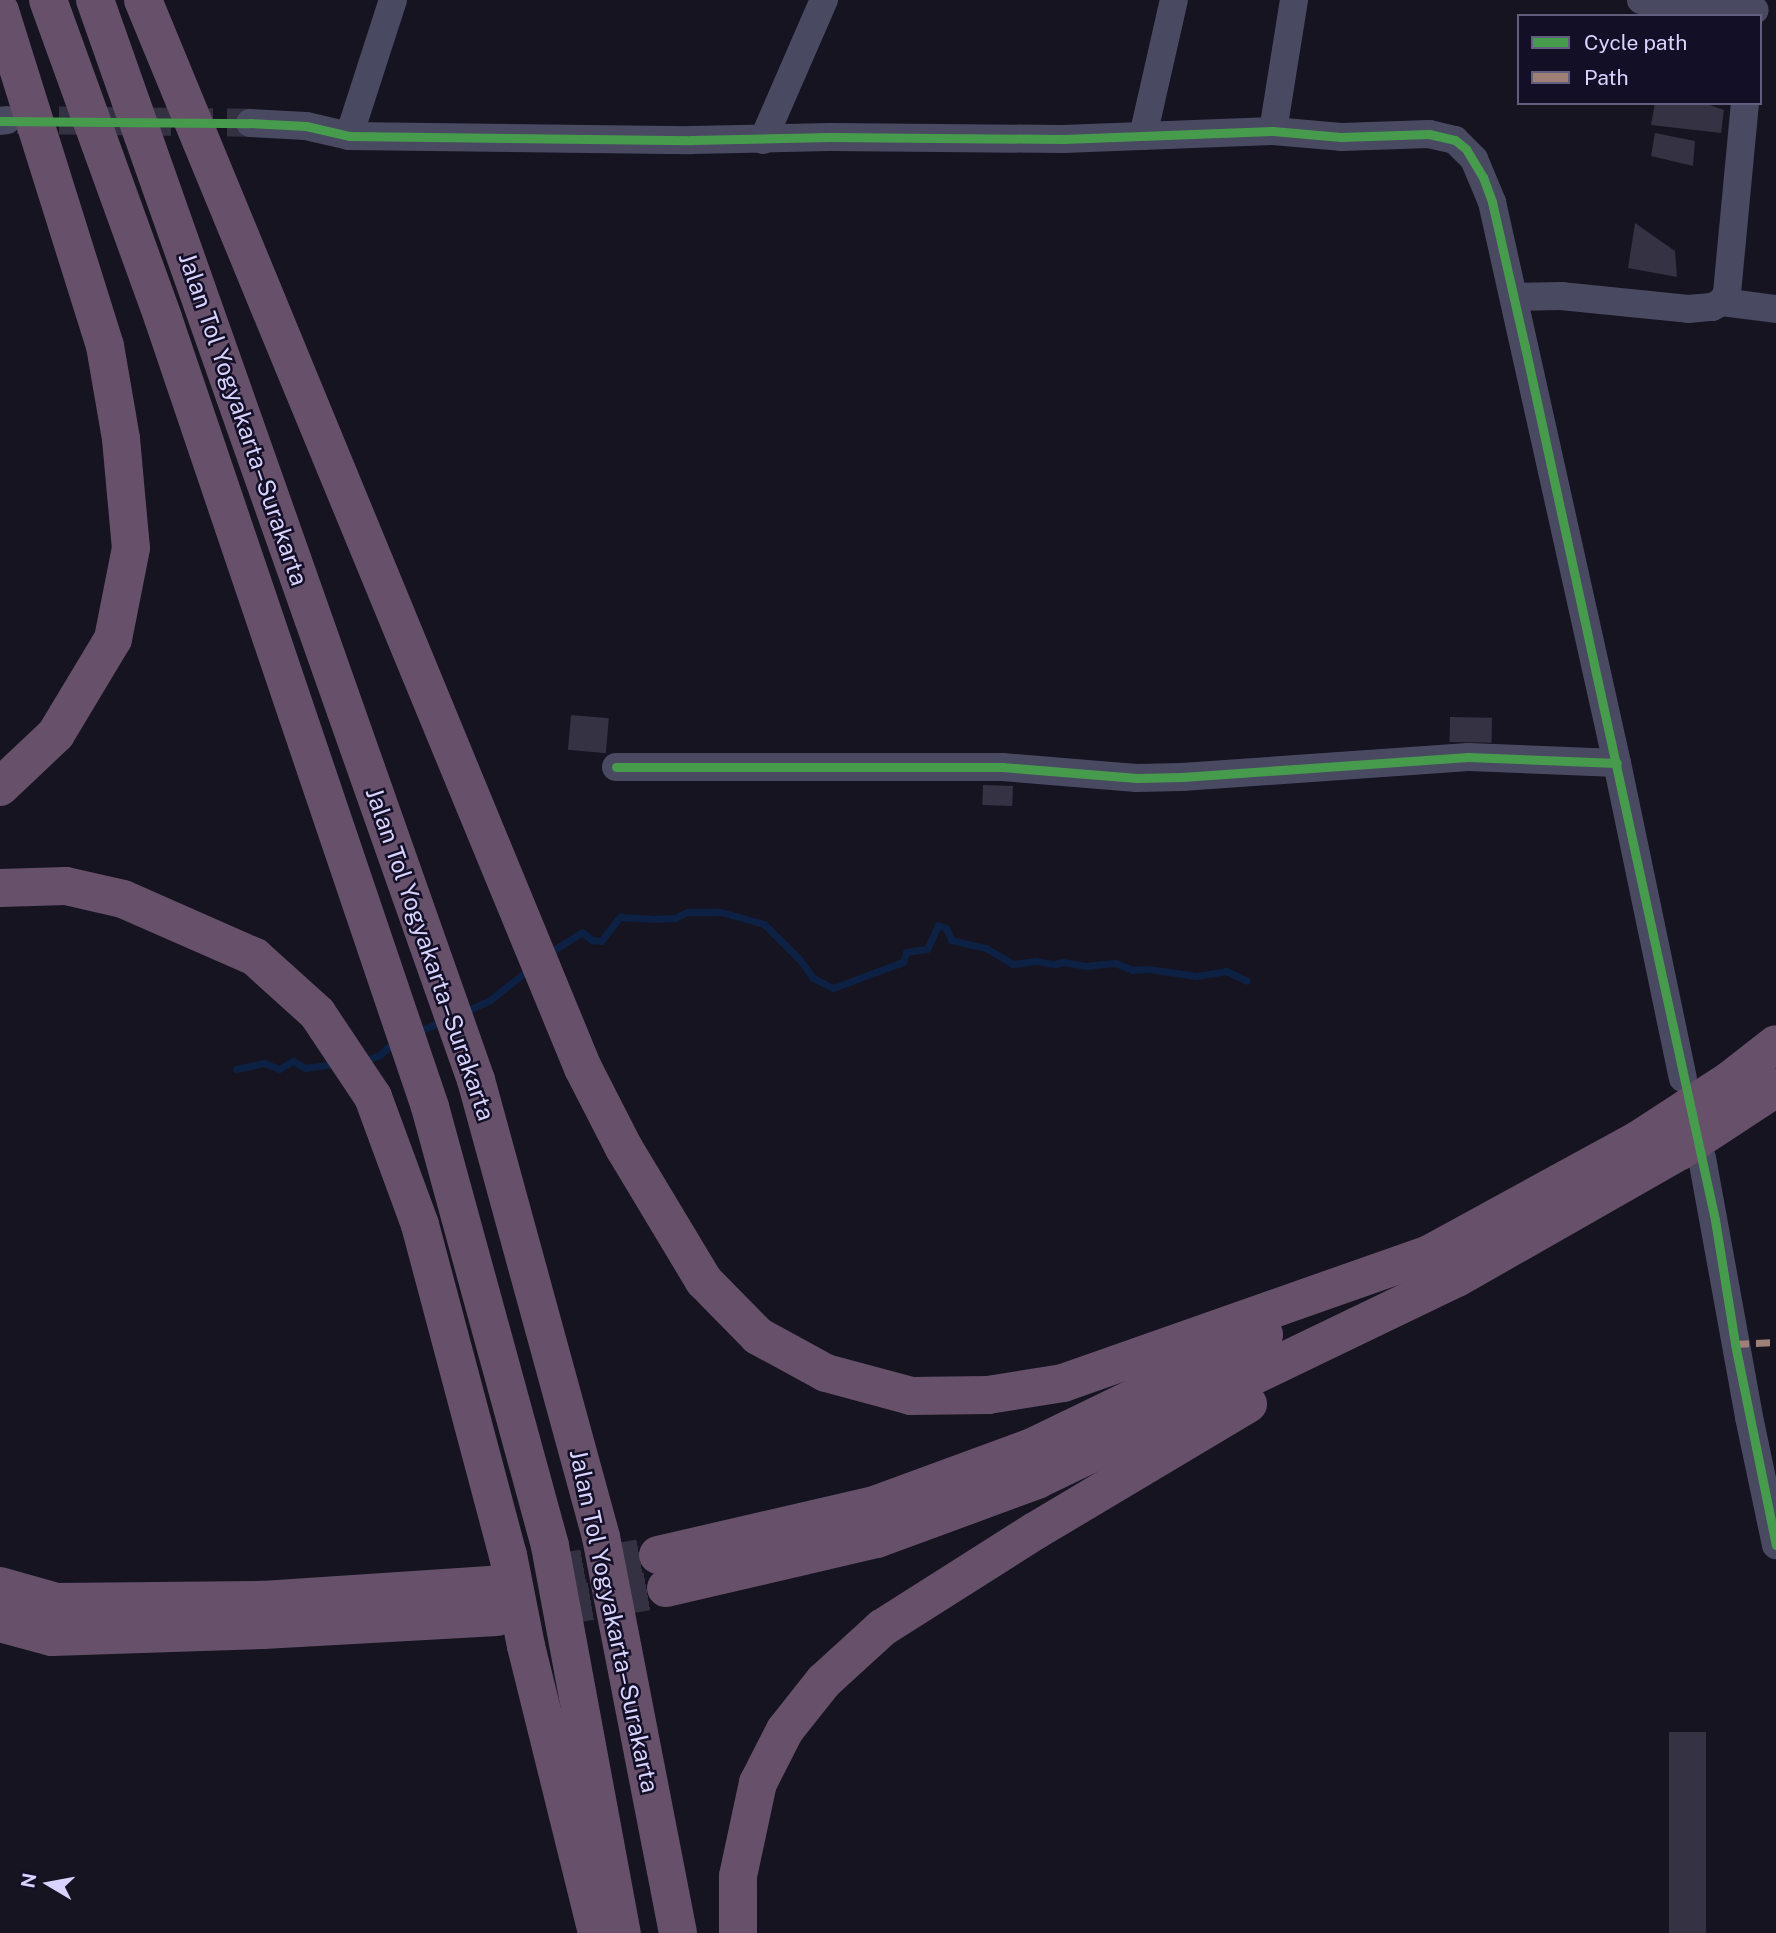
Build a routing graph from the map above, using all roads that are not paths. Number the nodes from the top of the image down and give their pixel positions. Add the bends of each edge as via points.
1 (48, 0) edge
2 (95, 0) edge
3 (144, 0) edge
4 (393, 0) edge
5 (824, 0) edge
6 (1174, 0) edge
7 (1294, 0) edge
8 (1641, 0) edge
9 (1758, 8) edge
10 (0, 11) edge
11 (1745, 105) edge
12 (250, 123) tunnel mouth
13 (1273, 131) junction
14 (349, 136) junction
15 (1143, 136) junction
16 (763, 140) junction
17 (1514, 297) junction
18 (1722, 302) junction
19 (1776, 309) edge
20 (1617, 763) junction
21 (616, 767) dead end
22 (0, 787) edge
23 (0, 888) edge
24 (1776, 1044) edge
25 (1683, 1078) dead end
26 (1776, 1088) edge
27 (1702, 1158) dead end
28 (1446, 1265) junction
29 (1776, 1545) edge
30 (662, 1572) tunnel mouth
31 (0, 1586) edge
32 (0, 1623) edge
33 (597, 1933) edge
34 (622, 1933) edge
35 (678, 1933) edge
36 (738, 1933) edge

1 - 34 highway, Jalan Tol Yogyakarta–Surakarta via 163,318 430,1107 550,1546
2 - 35 highway, Jalan Tol Yogyakarta–Surakarta via 476,1080 601,1536
3 - 28 highway via 583,1068 624,1148 704,1281 758,1336 826,1373 911,1396 988,1395 1063,1383
4 - 14 street
5 - 16 street
6 - 15 street
7 - 13 street
8 - 9 street
10 - 22 highway via 105,346 121,439 131,548 113,639 56,734
11 - 18 street via 1727,293
12 - 14 street via 306,126
13 - 15 street
13 - 17 street via 1341,137 1429,134 1455,140 1474,159 1487,189
14 - 16 street
15 - 16 street
17 - 18 street via 1576,297 1688,309
17 - 20 street
18 - 19 street
20 - 21 street via 1468,757 1137,778 989,767
20 - 25 street
23 - 33 highway via 66,886 123,899 255,957 317,1013 373,1097 431,1265 508,1555
24 - 28 highway via 1730,1080
26 - 28 highway via 1680,1151
27 - 29 street
28 - 30 highway via 1030,1448 874,1505
28 - 36 highway via 882,1628 824,1681 785,1730 758,1783 737,1875
31 - 32 highway via 57,1602 494,1601 263,1630 52,1637

